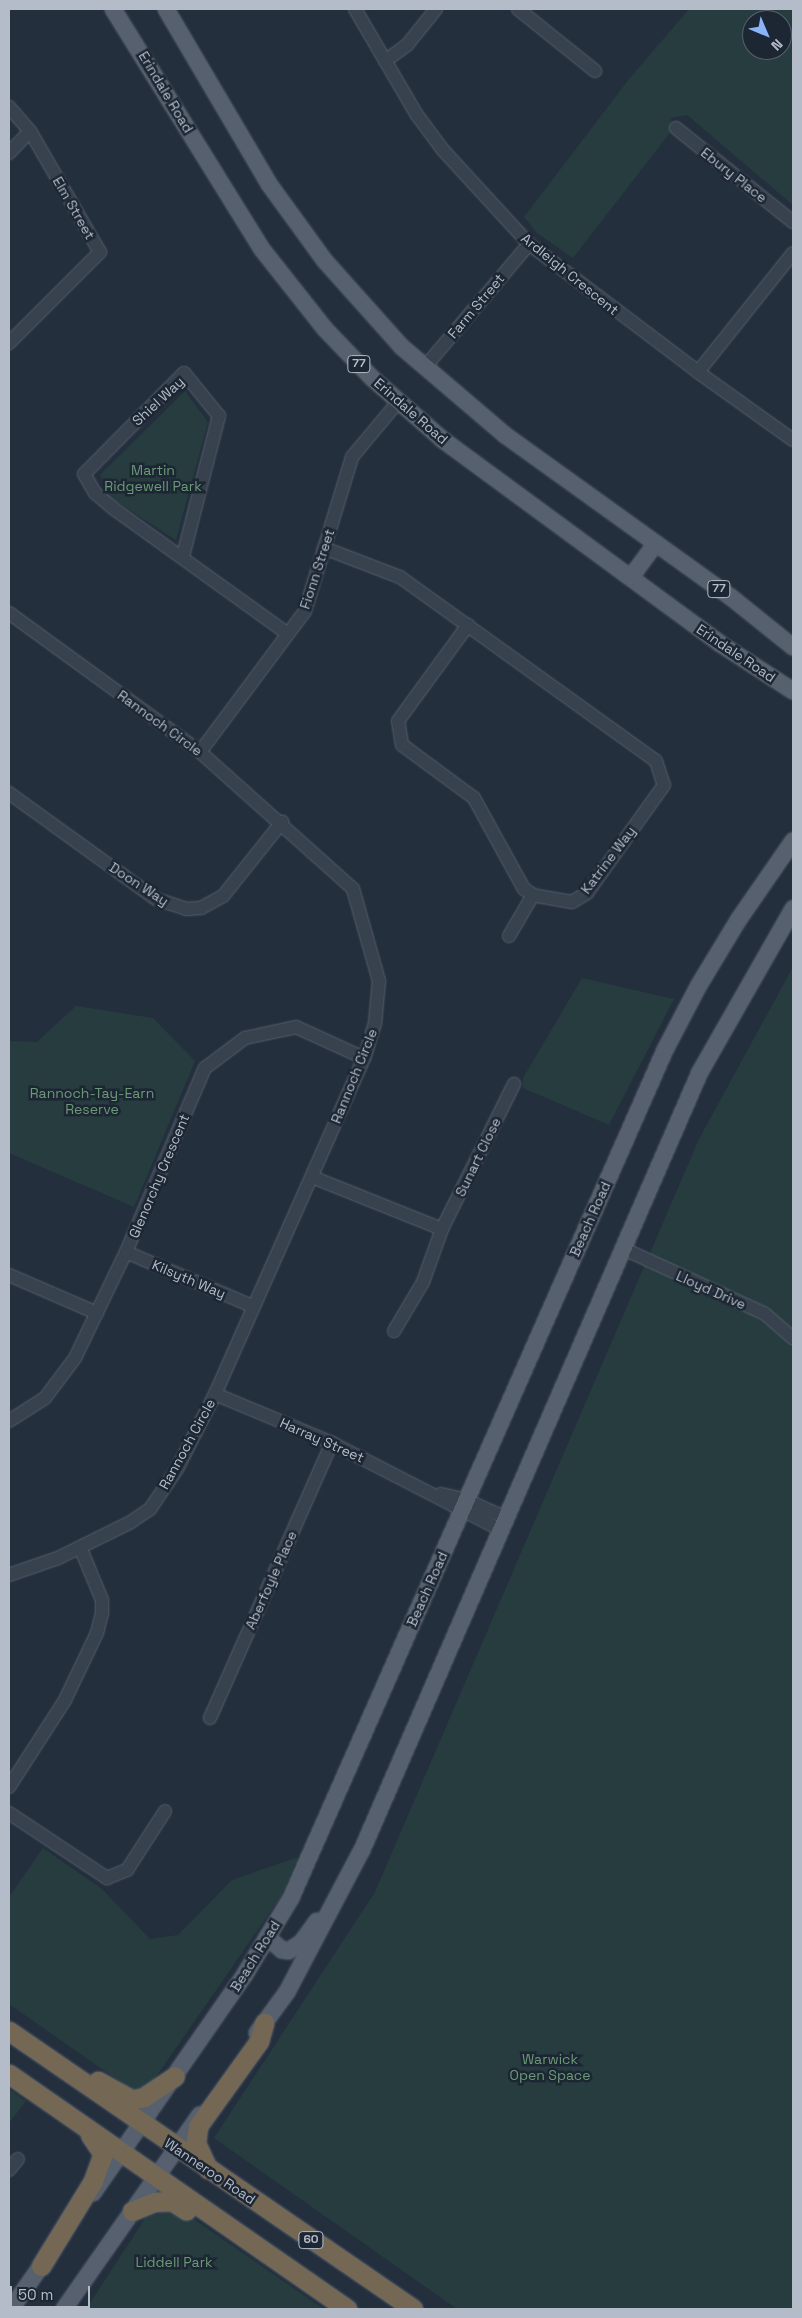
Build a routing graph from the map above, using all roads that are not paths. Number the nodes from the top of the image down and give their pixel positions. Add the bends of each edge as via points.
1 (166, 9) edge
2 (355, 9) edge
3 (436, 9) edge
4 (518, 9) edge
5 (116, 11) edge
6 (385, 61) junction
7 (596, 71) dead end
8 (9, 107) edge
9 (676, 128) dead end
10 (30, 131) junction
11 (9, 153) edge
12 (793, 222) edge
13 (529, 244) junction
14 (793, 253) edge
15 (9, 343) edge
16 (424, 368) junction
17 (698, 372) junction
18 (398, 402) junction
19 (793, 440) edge
20 (656, 543) junction
21 (324, 548) junction
22 (183, 556) junction
23 (631, 577) junction
24 (10, 617) edge
25 (468, 625) junction
26 (288, 634) junction
27 (787, 640) edge
28 (793, 647) edge
29 (793, 691) edge
30 (200, 752) junction
31 (9, 793) edge
32 (282, 822) junction
33 (793, 841) edge
34 (533, 895) junction
35 (793, 909) edge
36 (509, 936) dead end
37 (364, 1058) junction
38 (514, 1084) dead end
39 (312, 1177) junction
40 (442, 1229) junction
41 (624, 1249) junction
42 (126, 1252) junction
43 (9, 1275) edge
44 (252, 1306) junction
45 (97, 1313) junction
46 (394, 1331) dead end
47 (793, 1338) edge
48 (215, 1394) junction
49 (9, 1421) edge
50 (332, 1443) junction
51 (464, 1505) junction
52 (503, 1524) junction
53 (80, 1547) junction
54 (9, 1575) edge
55 (210, 1718) dead end
56 (9, 1787) edge
57 (165, 1811) dead end
58 (9, 1813) edge
59 (343, 1888) junction
60 (267, 1937) junction
61 (264, 2023) junction
62 (14, 2035) edge
63 (9, 2074) edge
64 (175, 2076) junction
65 (141, 2124) junction
66 (87, 2130) junction
67 (176, 2148) junction
68 (120, 2154) junction
69 (18, 2158) dead end
70 (9, 2170) edge
71 (209, 2170) junction
72 (155, 2178) junction
73 (132, 2211) junction
74 (41, 2266) junction
75 (326, 2295) junction
76 (11, 2309) edge
77 (64, 2309) edge
78 (347, 2309) edge
79 (413, 2309) edge

1 - 16 main road, 77 via 269,184 312,244
2 - 6 street, Ardleigh Crescent
3 - 6 street via 407,45
4 - 7 street
5 - 18 main road, Erindale Road / 77 via 261,248 325,328
6 - 13 street, Ardleigh Crescent via 443,150
8 - 10 street, Elm Street
9 - 12 street, Ebury Place
10 - 11 street
10 - 15 street, Elm Street via 100,252
13 - 16 street, Farm Street
13 - 17 street, Ardleigh Crescent
14 - 17 street
16 - 20 main road, 77 via 505,436
17 - 19 street, Ardleigh Crescent
18 - 21 street, Fionn Street via 352,457
18 - 23 main road, Erindale Road / 77 via 443,440
20 - 23 main road
20 - 27 main road, 77
21 - 25 street, Katrine Way via 400,577
21 - 26 street, Fionn Street via 305,611
22 - 22 street, Shiel Way via 219,416 184,373 84,474 96,492 114,508
22 - 26 street, Shiel Way
23 - 29 main road, Erindale Road / 77 via 719,643
24 - 30 street, Rannoch Circle
25 - 34 street via 398,721 402,745 474,798 524,888
25 - 34 street, Katrine Way via 656,761 664,785 587,893 572,902
26 - 30 street, Fionn Street
27 - 28 main road, 77
30 - 32 street, Rannoch Circle
31 - 32 street, Doon Way via 156,899 186,909 201,908 223,896
32 - 37 street, Rannoch Circle via 354,889 379,981 375,1023
33 - 51 main road, Beach Road via 734,928 665,1050
34 - 36 street
35 - 41 main road via 700,1072
37 - 39 street, Rannoch Circle
37 - 42 street, Glenorchy Crescent via 296,1027 245,1038 205,1068
38 - 40 street, Sunart Close
39 - 40 street
39 - 44 street, Rannoch Circle
40 - 46 street, Sunart Close via 423,1282
41 - 47 street, Lloyd Drive via 765,1314
41 - 52 main road
42 - 44 street, Kilsyth Way
42 - 45 street, Glenorchy Crescent
43 - 45 street
44 - 48 street, Rannoch Circle
45 - 49 street, Glenorchy Crescent via 75,1358 56,1386 34,1407
48 - 50 street, Harray Street
48 - 53 street, Rannoch Circle via 176,1469 150,1509
50 - 51 street, Harray Street via 428,1491
50 - 55 street, Aberfoyle Place
51 - 52 street, Harray Street
51 - 60 main road, Beach Road via 291,1898
52 - 59 main road
53 - 54 street, Rannoch Circle via 28,1571
53 - 56 street via 102,1600 97,1633 65,1700
57 - 58 street via 127,1870 107,1878
59 - 60 main road via 295,1948 282,1950
59 - 61 main road via 287,1992
60 - 64 main road, Beach Road
61 - 67 main road
61 - 71 highway via 259,2041 198,2126 196,2143
62 - 64 highway via 132,2100 144,2097
62 - 65 highway, Wanneroo Road / 60
63 - 66 highway
64 - 65 main road, Beach Road
65 - 67 highway, Wanneroo Road / 60
65 - 68 main road, Beach Road
66 - 68 highway
66 - 74 highway via 103,2154 93,2181
67 - 71 highway, Wanneroo Road / 60
67 - 72 main road
68 - 72 highway
68 - 74 main road, Beach Road
69 - 70 street
71 - 79 highway, Wanneroo Road / 60
72 - 73 main road
72 - 75 highway
73 - 75 highway via 154,2202 172,2201 289,2277
73 - 77 main road
74 - 76 main road, Beach Road
75 - 78 highway

